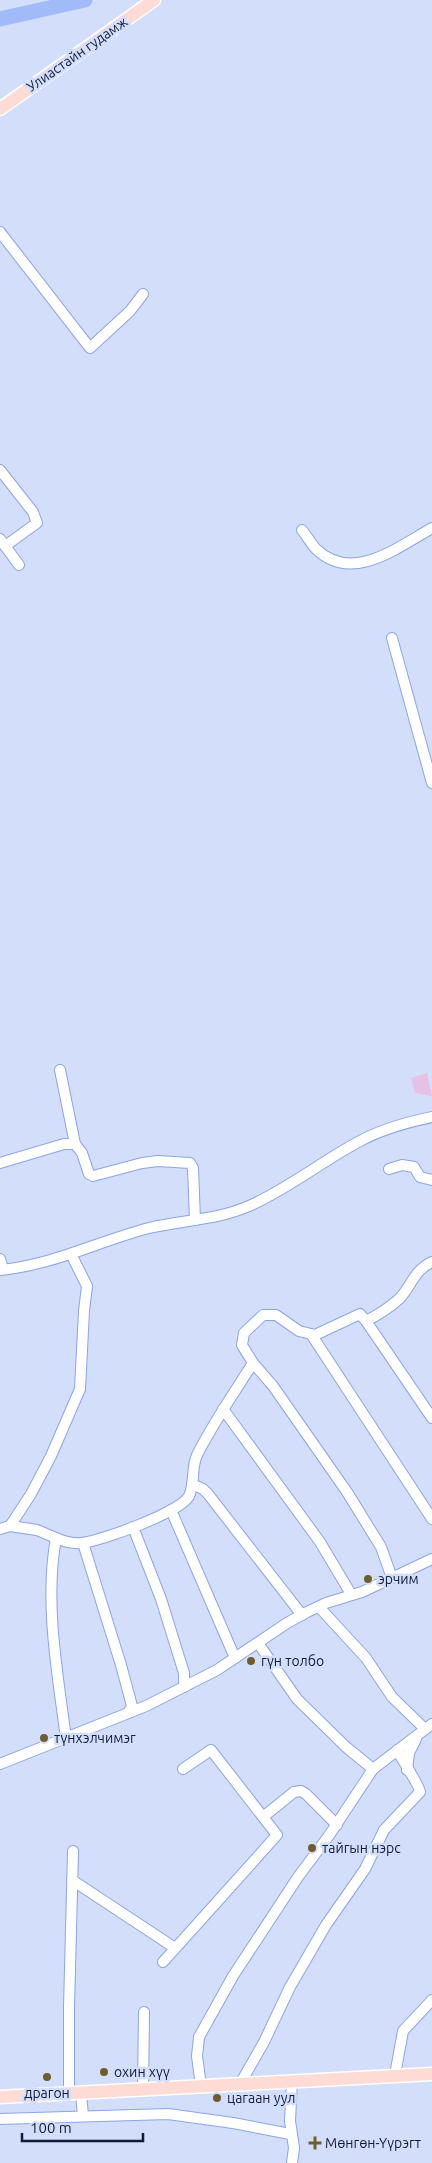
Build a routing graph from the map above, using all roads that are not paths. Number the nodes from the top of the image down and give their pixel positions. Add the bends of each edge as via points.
1 (154, 0) edge
2 (0, 109) edge
3 (0, 232) edge
4 (143, 294) dead end
5 (0, 470) edge
6 (432, 528) edge
7 (302, 530) dead end
8 (2, 542) edge
9 (18, 565) dead end
10 (392, 638) dead end
11 (432, 783) edge
12 (60, 1070) dead end
13 (432, 1117) edge
14 (75, 1144) junction
15 (0, 1162) edge
16 (389, 1169) dead end
17 (432, 1180) edge
18 (195, 1220) junction
19 (71, 1254) junction
20 (432, 1262) edge
21 (1, 1266) edge
22 (366, 1321) junction
23 (311, 1334) junction
24 (253, 1363) junction
25 (223, 1408) junction
26 (432, 1418) edge
27 (192, 1484) junction
28 (171, 1510) junction
29 (432, 1519) edge
30 (133, 1527) junction
31 (5, 1528) edge
32 (56, 1538) junction
33 (83, 1543) junction
34 (432, 1559) edge
35 (392, 1578) junction
36 (351, 1594) junction
37 (319, 1607) junction
38 (302, 1615) junction
39 (258, 1643) junction
40 (235, 1658) junction
41 (184, 1687) junction
42 (128, 1713) junction
43 (425, 1730) edge
44 (66, 1739) junction
45 (397, 1750) junction
46 (0, 1764) edge
47 (183, 1769) dead end
48 (373, 1770) junction
49 (407, 1770) junction
50 (263, 1816) junction
51 (337, 1825) junction
52 (73, 1851) dead end
53 (72, 1880) junction
54 (175, 1948) junction
55 (163, 1962) dead end
56 (432, 2000) edge
57 (144, 2012) dead end
58 (432, 2074) edge
59 (395, 2075) junction
60 (292, 2081) junction
61 (240, 2084) junction
62 (201, 2086) junction
63 (143, 2090) junction
64 (75, 2094) junction
65 (0, 2097) edge
66 (84, 2116) junction
67 (0, 2119) edge
68 (290, 2134) junction
69 (292, 2163) edge

1 - 2 main road, Улиастайн гудамж
3 - 4 street via 90,348 130,311
5 - 8 street via 33,512 37,523
6 - 7 street via 376,558 347,565 317,549
8 - 9 street
10 - 11 street
12 - 14 street
13 - 18 street via 390,1128 360,1141 250,1205 224,1215
14 - 15 street via 64,1144
14 - 18 street via 82,1153 89,1174 93,1176 158,1161 190,1164
16 - 17 street via 402,1165 414,1167 420,1177
18 - 19 street via 151,1228
19 - 21 street via 33,1265
19 - 31 street via 87,1286 80,1389 42,1474
20 - 22 street via 413,1278 400,1298
22 - 23 street via 360,1314
22 - 26 street
23 - 24 street via 300,1332 276,1315 263,1316 244,1333 242,1345
23 - 29 street
24 - 25 street
24 - 35 street via 273,1386 347,1492 381,1547
25 - 27 street via 196,1458
25 - 36 street via 320,1542
27 - 28 street via 189,1496
27 - 38 street via 203,1488
28 - 30 street
28 - 40 street
30 - 33 street
30 - 41 street via 161,1599 184,1674
31 - 32 street via 37,1530
32 - 33 street via 69,1544
32 - 44 street via 52,1624
33 - 42 street via 132,1706
34 - 35 street
35 - 36 street
36 - 37 street
37 - 38 street
37 - 43 street via 366,1658 392,1697
38 - 39 street
39 - 40 street
39 - 48 street via 308,1711
40 - 41 street
41 - 42 street
42 - 44 street
43 - 45 street
43 - 49 street via 409,1753
44 - 46 street
45 - 48 street
45 - 49 street
47 - 50 street via 211,1750
48 - 51 street
49 - 61 street via 419,1785 420,1792 384,1830 365,1868 326,1925 290,1987
50 - 51 street via 301,1790
50 - 54 street via 277,1835
51 - 62 street via 298,1877 205,2023 197,2046
52 - 53 street
53 - 54 street
53 - 64 street
54 - 55 street
56 - 59 street via 404,2031
57 - 63 street
58 - 59 main road
59 - 60 main road
60 - 61 main road
60 - 68 street
61 - 62 main road
62 - 63 main road
63 - 64 main road
64 - 65 main road
64 - 66 street
66 - 67 street
66 - 68 street via 168,2114
68 - 69 street via 294,2148

